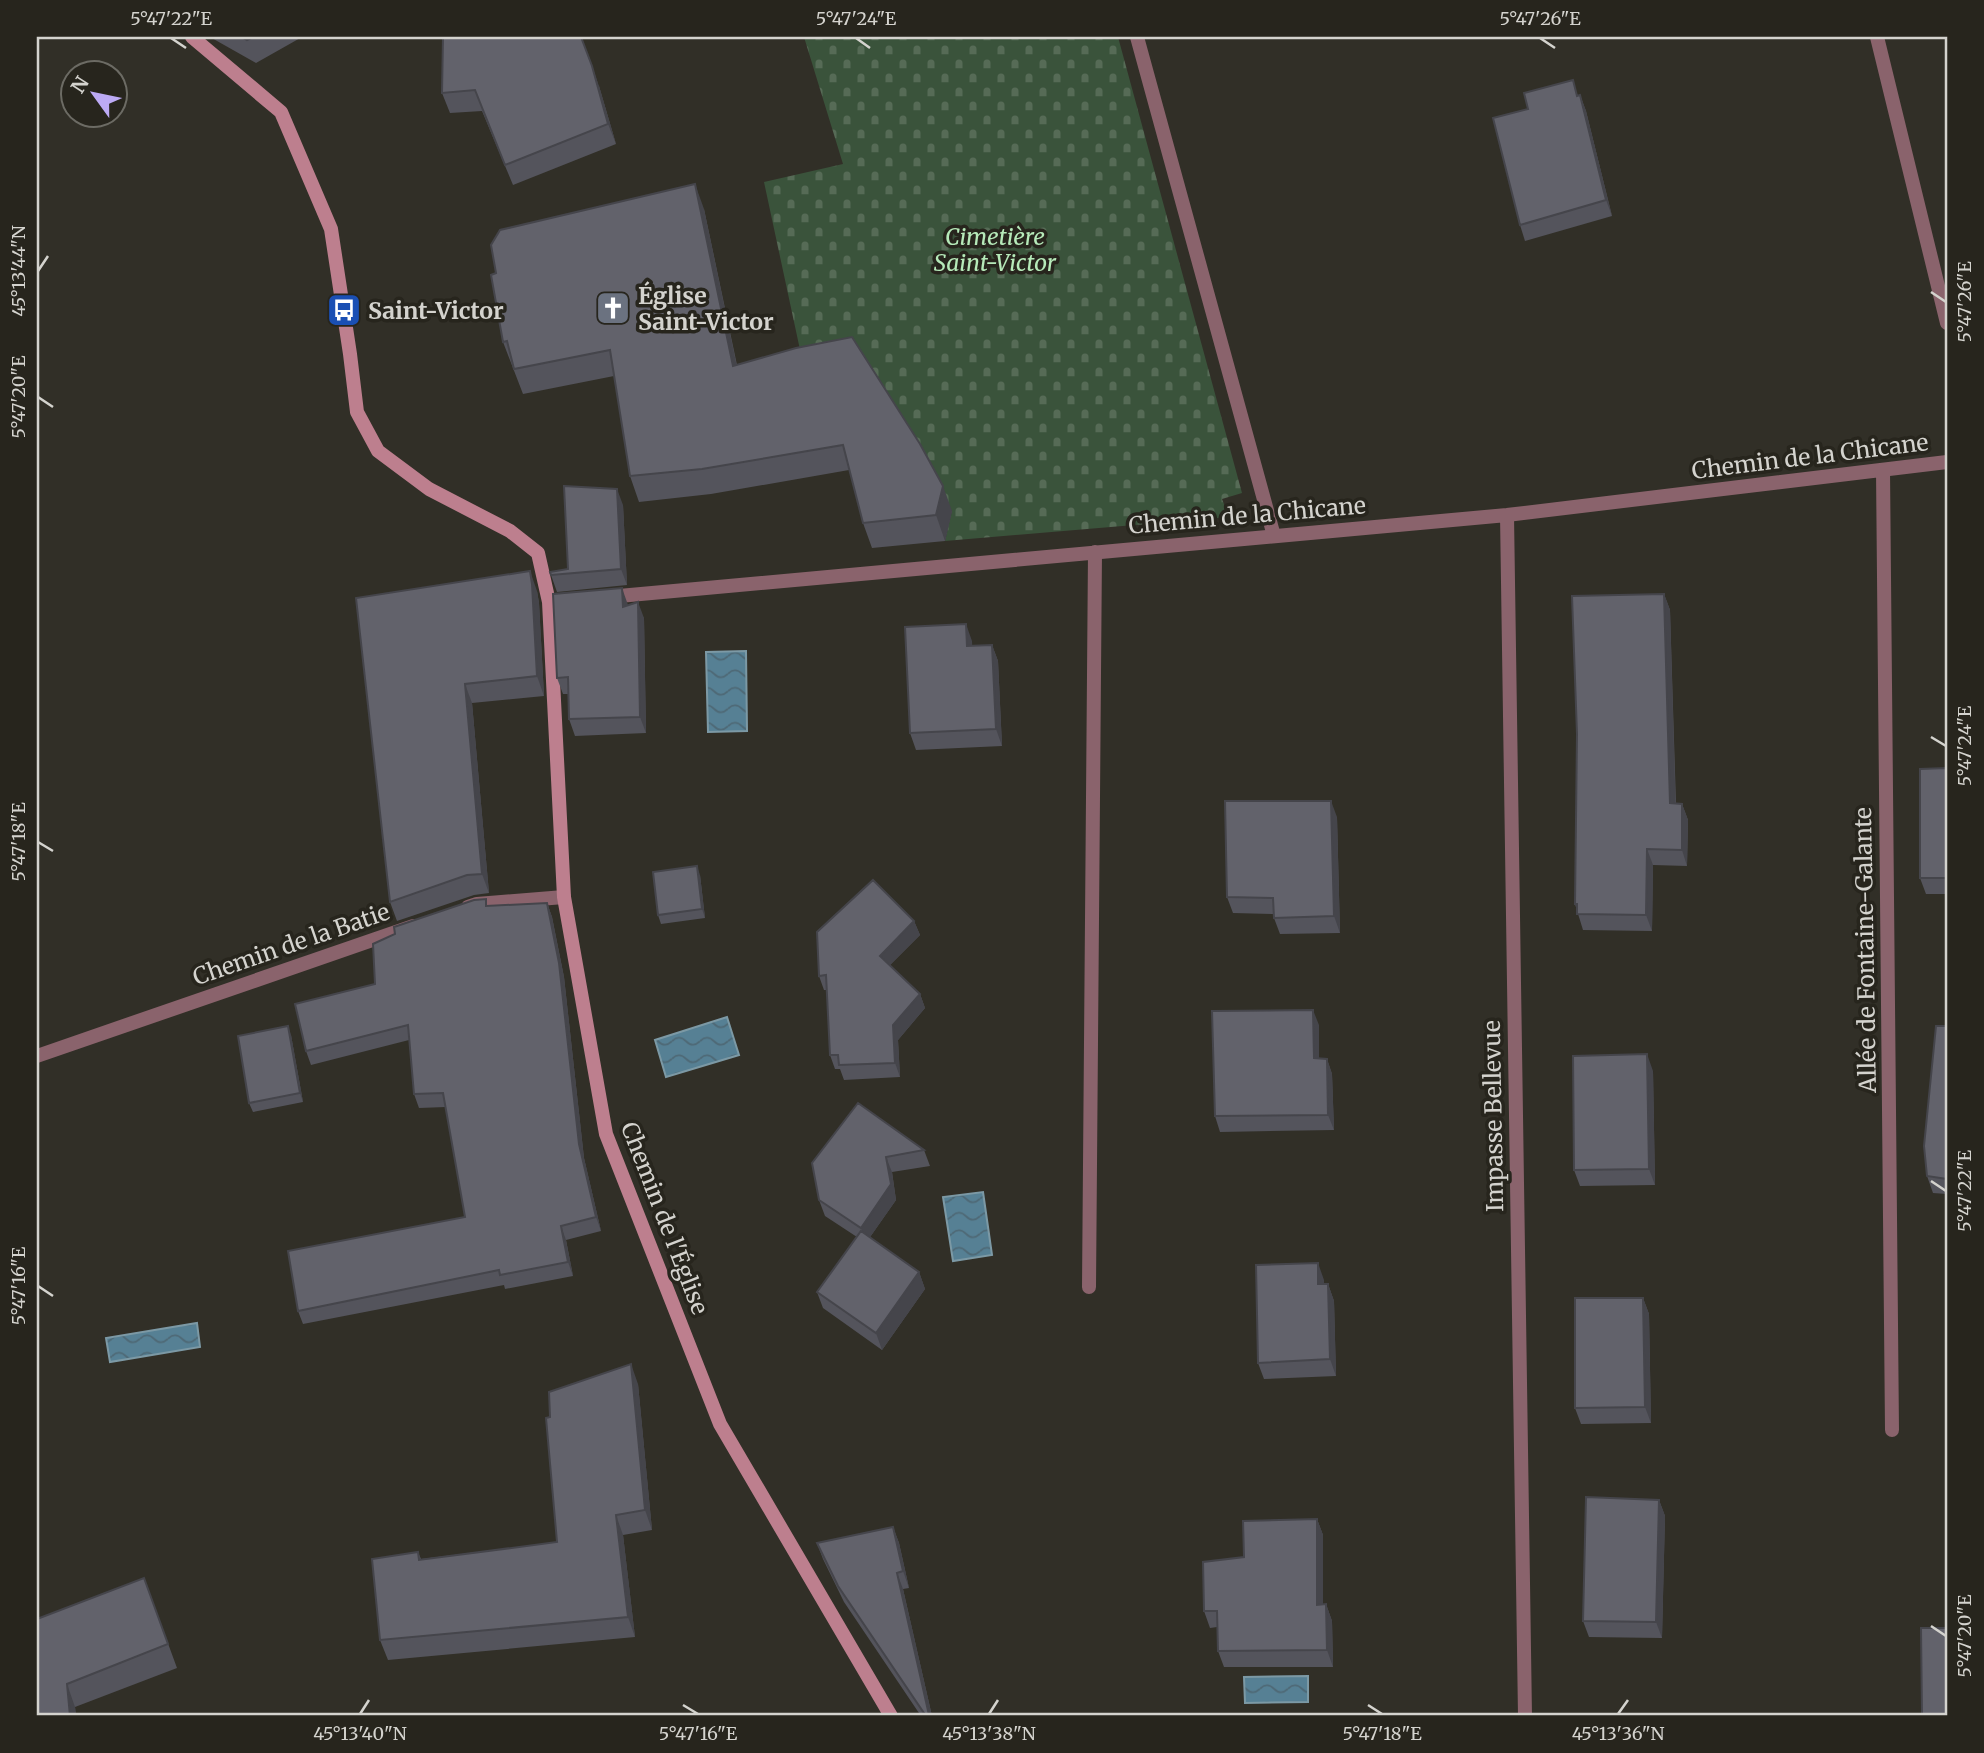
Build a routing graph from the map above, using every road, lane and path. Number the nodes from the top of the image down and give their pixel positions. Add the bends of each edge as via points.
1 (192, 37) edge
2 (1138, 37) edge
3 (1877, 37) edge
4 (1947, 323) edge
5 (1947, 462) edge
6 (1883, 470) junction
7 (1507, 515) junction
8 (1274, 536) junction
9 (1095, 552) junction
10 (590, 598) edge
11 (564, 897) junction
12 (452, 913) edge
13 (426, 921) edge
14 (37, 1056) edge
15 (1089, 1287) dead end
16 (1892, 1430) dead end
17 (891, 1716) edge
18 (1525, 1716) edge

1 - 11 street, Chemin de l'Église via 281,113 286,124 331,229 357,412 378,451 429,489 510,531 538,553 556,602
2 - 8 street
3 - 4 street
5 - 6 street, Chemin de la Chicane
6 - 7 street, Chemin de la Chicane
6 - 16 street, Allée de Fontaine-Galante
7 - 8 street, Chemin de la Chicane
7 - 18 street, Impasse Bellevue
8 - 9 street, Chemin de la Chicane
9 - 10 street, Chemin de la Chicane
9 - 15 street
11 - 12 street via 477,904
11 - 17 street, Chemin de l'Église via 606,1134 720,1424
13 - 14 street, Chemin de la Batie

